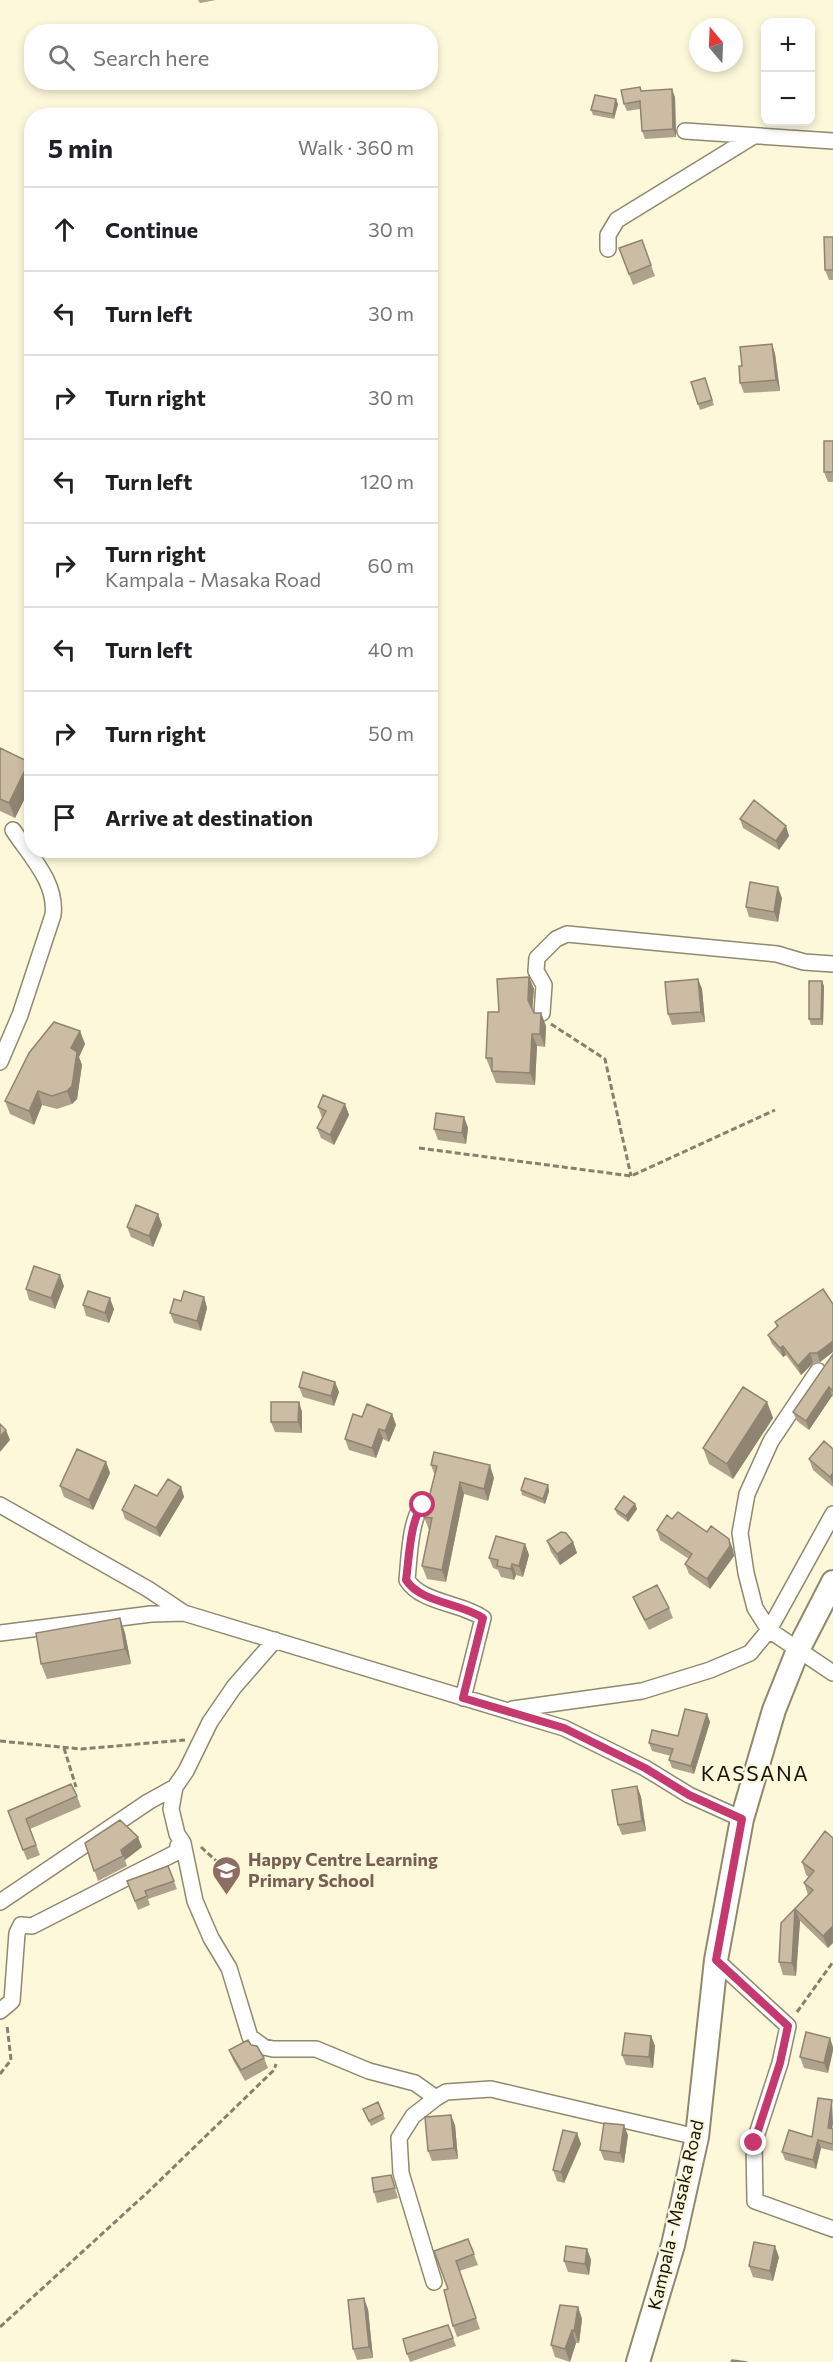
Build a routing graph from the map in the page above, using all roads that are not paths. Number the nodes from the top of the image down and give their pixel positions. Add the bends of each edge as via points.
1 (685, 131) dead end
2 (752, 137) junction
3 (833, 141) edge
4 (608, 249) dead end
5 (13, 830) dead end
6 (24, 846) edge
7 (32, 858) edge
8 (833, 964) edge
9 (542, 1013) edge
10 (0, 1062) edge
11 (818, 1371) edge
12 (0, 1505) edge
13 (423, 1505) dead end
14 (833, 1514) edge
15 (833, 1582) edge
16 (184, 1614) junction
17 (769, 1630) junction
18 (0, 1633) edge
19 (275, 1640) junction
20 (798, 1650) junction
21 (833, 1673) edge
22 (463, 1698) junction
23 (507, 1710) junction
24 (175, 1787) junction
25 (742, 1819) junction
26 (183, 1843) junction
27 (0, 1902) edge
28 (716, 1960) junction
29 (2, 2010) edge
30 (436, 2098) junction
31 (697, 2137) junction
32 (833, 2229) edge
33 (434, 2282) dead end
34 (644, 2356) edge

1 - 2 street
2 - 3 street
2 - 4 street via 617,220 608,235
5 - 6 street
7 - 10 street via 52,888 53,915
8 - 9 street via 804,962 777,954 567,934 537,958 536,971 543,985
11 - 17 street via 771,1441 747,1494 740,1533 746,1574 755,1608
12 - 16 street via 148,1589
13 - 22 street via 415,1520 406,1580 419,1591 483,1618
14 - 17 street
15 - 20 main road, Kampala - Masaka Road
16 - 18 street via 130,1616
16 - 19 street
17 - 20 street
17 - 23 street via 750,1653 642,1692
19 - 22 street
19 - 24 street via 234,1687
20 - 21 street
20 - 25 main road, Kampala - Masaka Road via 760,1749
22 - 23 street
23 - 25 street via 564,1728
24 - 26 street via 171,1809
24 - 27 street
25 - 28 main road, Kampala - Masaka Road
26 - 29 street via 177,1852 32,1926 21,1925 17,1933 12,2001
26 - 30 street via 195,1900 229,1968 250,2037 264,2048 316,2049 369,2071 415,2083
28 - 31 main road, Kampala - Masaka Road
28 - 32 street via 788,2026 754,2143 755,2201
30 - 31 street via 446,2092 491,2089
30 - 33 street via 413,2116 399,2138 400,2173
31 - 34 main road, Kampala - Masaka Road

